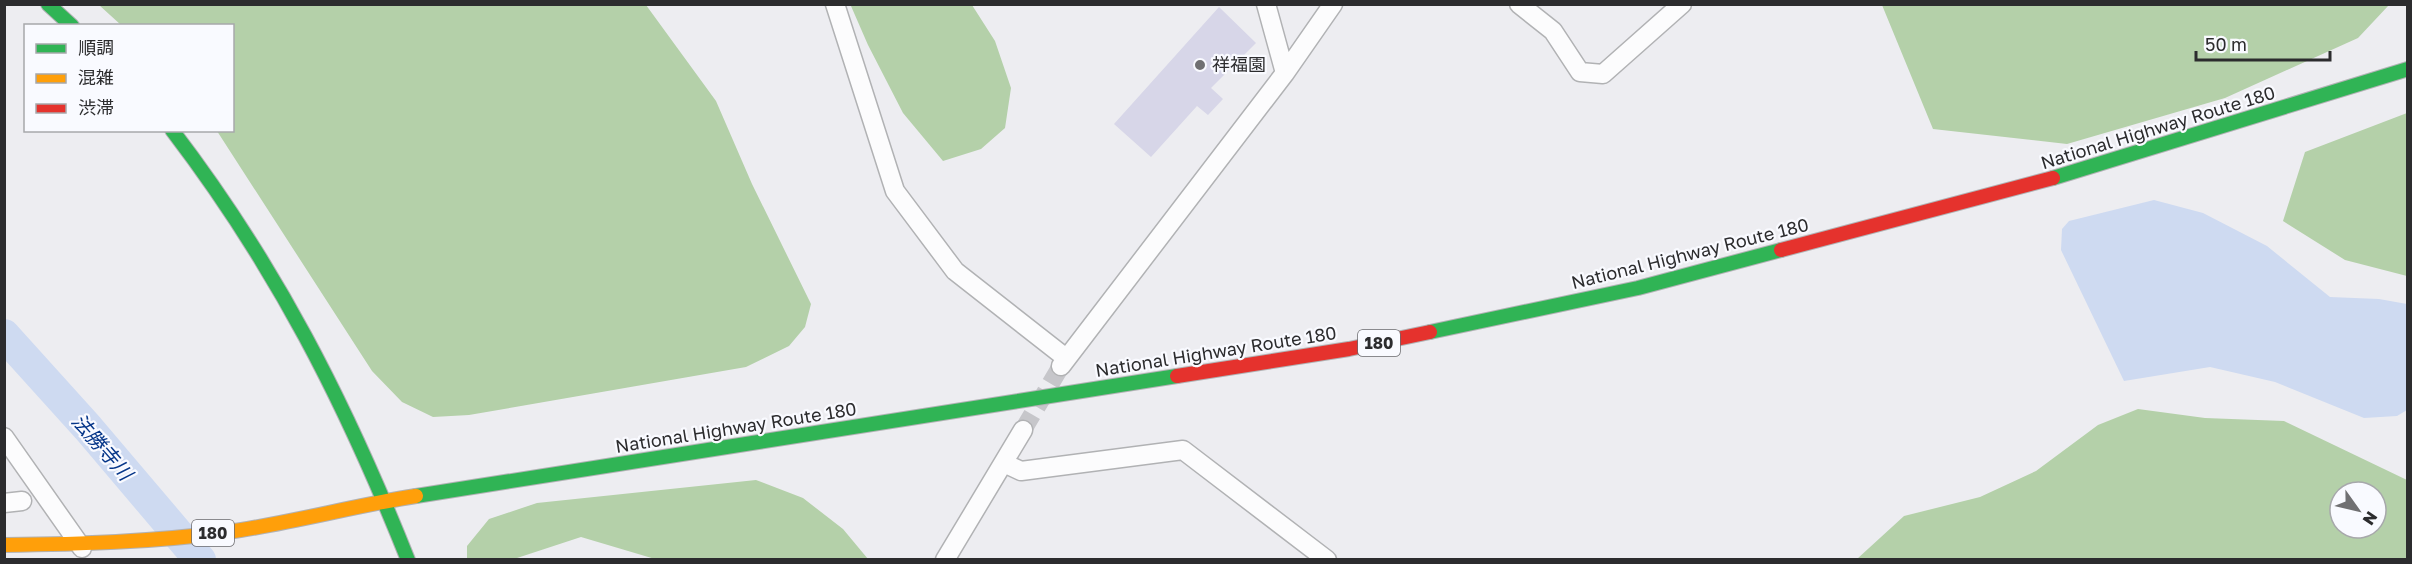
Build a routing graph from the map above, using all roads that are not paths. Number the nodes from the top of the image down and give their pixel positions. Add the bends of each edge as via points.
1 (48, 4) edge
2 (835, 4) edge
3 (1266, 4) edge
4 (1333, 4) edge
5 (1519, 4) edge
6 (1682, 4) edge
7 (70, 24) edge
8 (2408, 69) edge
9 (1285, 72) junction
10 (174, 132) edge
11 (1023, 430) tunnel mouth
12 (4, 437) edge
13 (1004, 463) junction
14 (385, 501) junction
15 (4, 545) edge
16 (88, 549) edge
17 (408, 560) edge
18 (945, 560) edge
19 (1327, 560) edge

1 - 7 main road
2 - 9 street via 895,191 956,271 1064,362
3 - 9 street
4 - 9 street
5 - 6 street via 1553,30 1580,72 1604,74
8 - 14 main road, National Highway Route 180 / 180 via 2059,177 1604,296 1350,350
10 - 14 main road via 210,177 281,292
11 - 13 street
12 - 16 street
13 - 18 street
13 - 19 street via 1021,471 1183,450
14 - 16 main road, National Highway Route 180 / 180 via 247,529
14 - 17 main road
15 - 16 main road, National Highway Route 180 / 180

